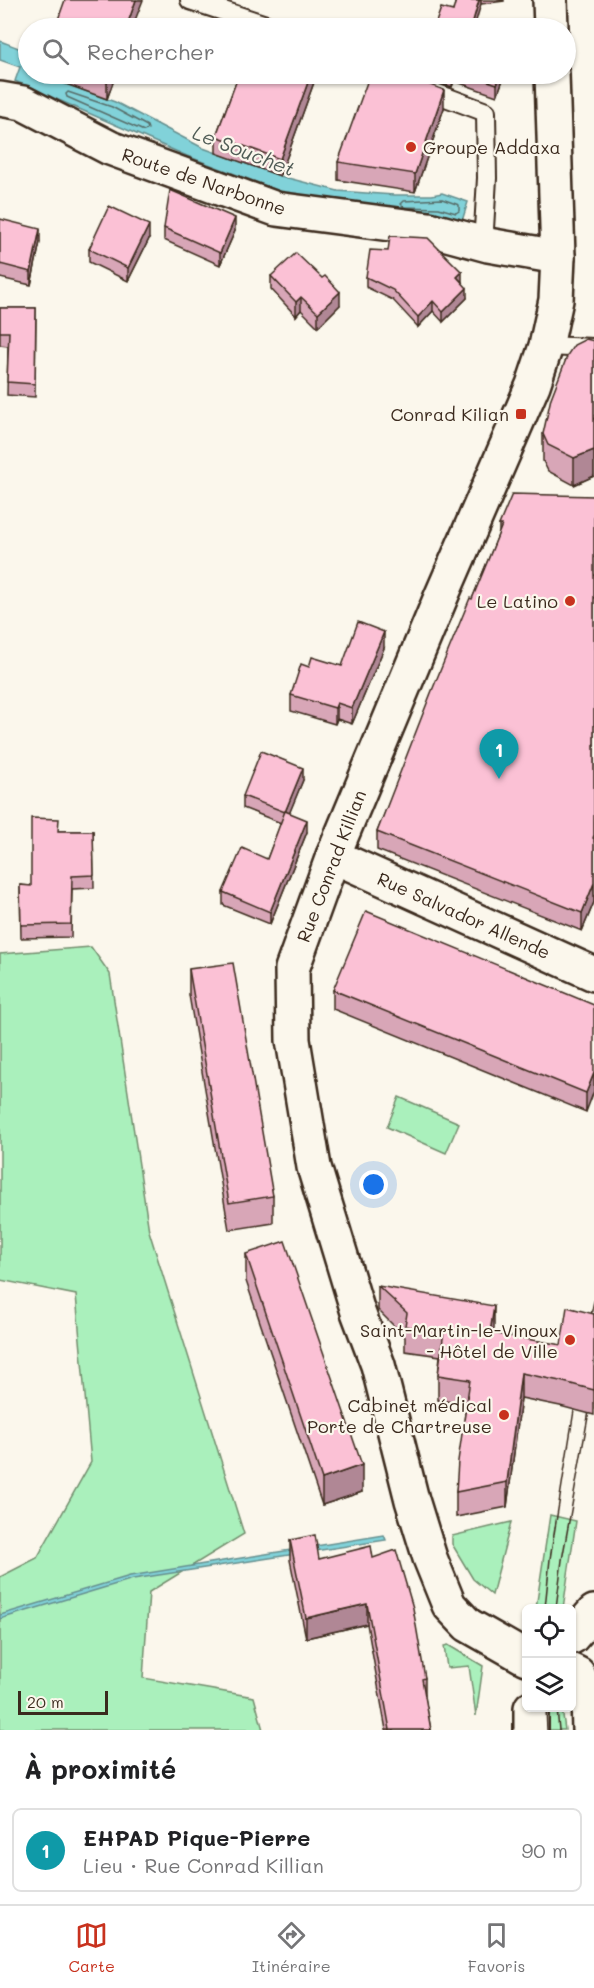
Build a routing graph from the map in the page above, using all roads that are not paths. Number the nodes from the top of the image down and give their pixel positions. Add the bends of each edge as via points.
1 (190, 0) edge
2 (550, 0) edge
3 (245, 18) edge
4 (551, 18) edge
5 (411, 84) edge
6 (552, 84) edge
7 (0, 99) edge
8 (488, 245) junction
9 (558, 257) junction
10 (546, 346) junction
11 (594, 348) edge
12 (333, 856) junction
13 (594, 974) edge
14 (594, 1612) edge
15 (576, 1632) edge
16 (515, 1652) edge
17 (594, 1655) edge
18 (576, 1666) edge
19 (576, 1672) edge
20 (531, 1712) edge
21 (531, 1730) edge
22 (589, 1730) edge

1 - 3 lane
2 - 4 street
5 - 8 lane via 486,112 484,228
6 - 9 street, Rue Conrad Killian
7 - 8 street, Route de Narbonne via 24,103 110,148 276,209 429,229
8 - 9 street, Route de Narbonne
9 - 10 street, Rue Conrad Killian via 556,300
10 - 11 lane
10 - 12 street, Rue Conrad Killian via 533,386
12 - 13 street, Rue Salvador Allende
12 - 16 street, Rue Conrad Killian via 292,969 293,1040 314,1167 378,1365 412,1500 449,1605 468,1624
14 - 15 street
17 - 18 street
19 - 22 street via 588,1698
20 - 21 street

